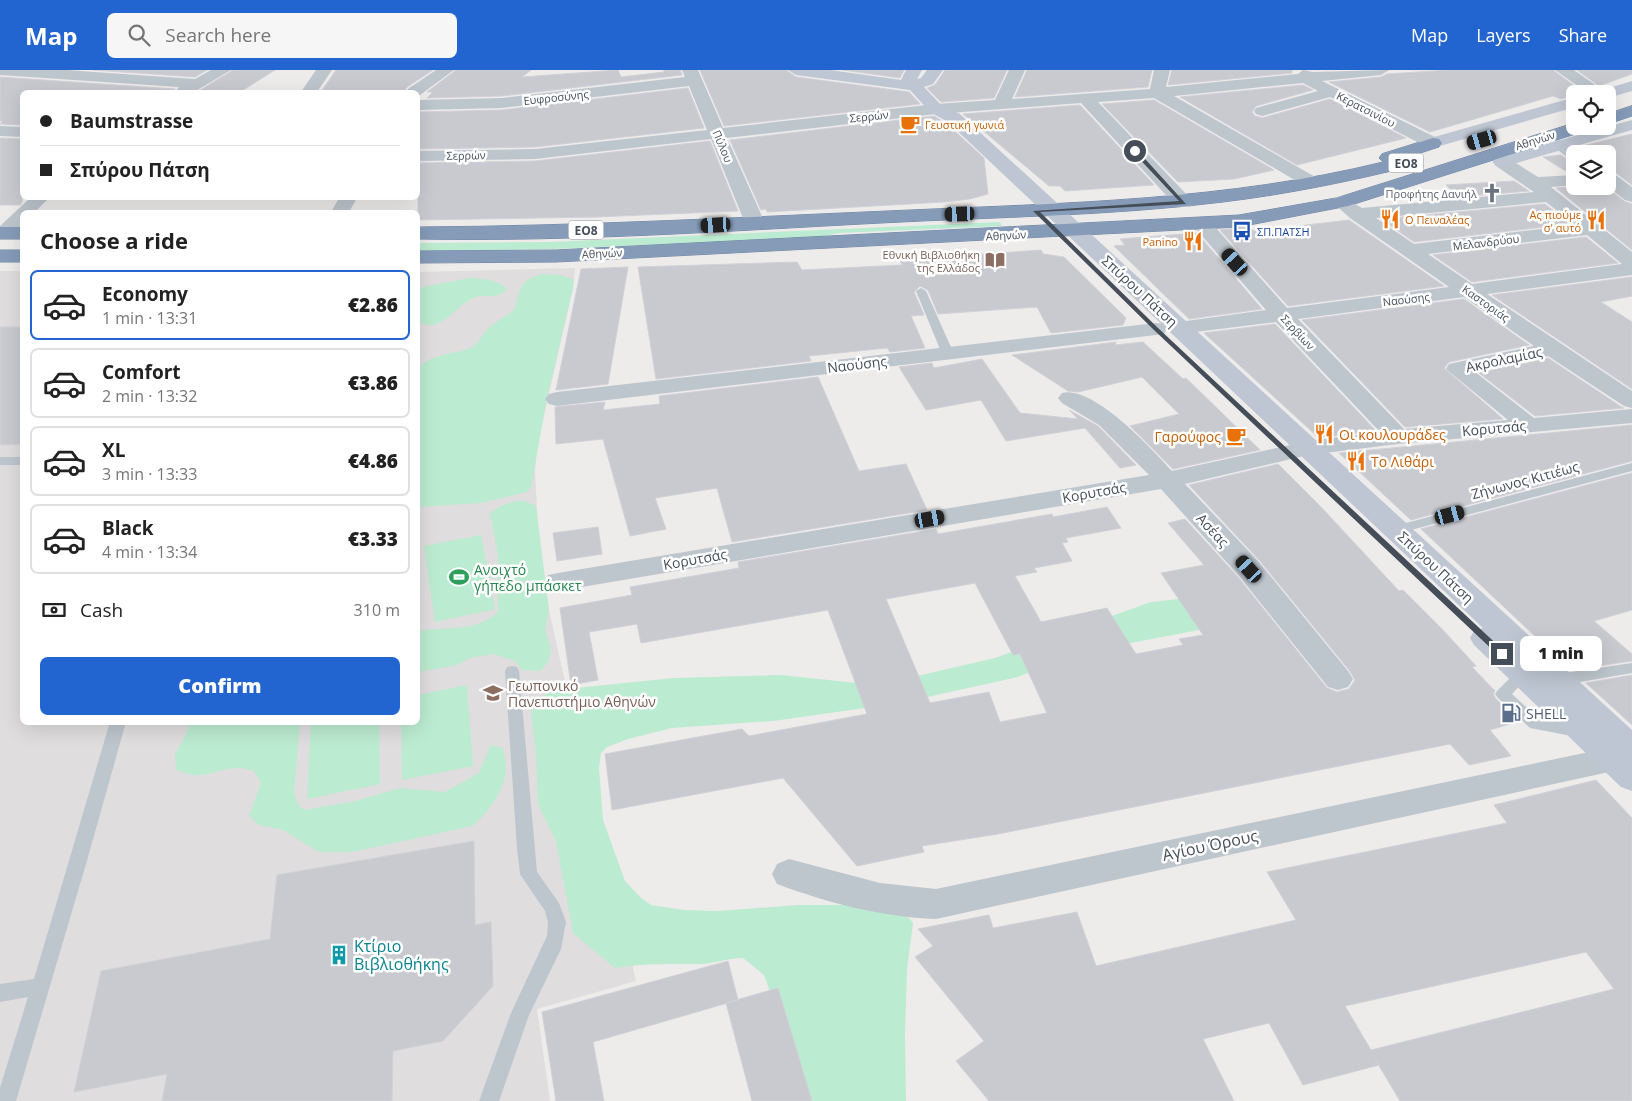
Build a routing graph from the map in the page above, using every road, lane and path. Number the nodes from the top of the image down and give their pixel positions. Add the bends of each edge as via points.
1 (0, 70) edge
2 (223, 70) edge
3 (324, 70) edge
4 (446, 70) edge
5 (796, 70) edge
6 (935, 70) edge
7 (1017, 70) edge
8 (1162, 70) edge
9 (1380, 70) edge
10 (1563, 70) edge
11 (1306, 74) edge
12 (692, 76) edge
13 (914, 78) edge
14 (197, 84) junction
15 (1586, 85) edge
16 (1632, 86) edge
17 (186, 90) edge
18 (310, 90) edge
19 (417, 90) edge
20 (1616, 91) edge
21 (1332, 92) junction
22 (1157, 93) junction
23 (1632, 97) edge
24 (1086, 99) junction
25 (1616, 102) edge
26 (420, 105) edge
27 (1566, 105) edge
28 (1000, 106) junction
29 (936, 109) junction
30 (1262, 111) dead end
31 (1632, 111) edge
32 (1566, 116) edge
33 (1616, 116) edge
34 (1632, 124) edge
35 (0, 131) edge
36 (1566, 131) edge
37 (20, 132) edge
38 (718, 133) junction
39 (1433, 143) junction
40 (1580, 145) edge
41 (1566, 150) edge
42 (420, 156) edge
43 (1502, 162) junction
44 (1632, 175) edge
45 (1616, 177) edge
46 (1566, 180) edge
47 (1311, 182) junction
48 (1534, 182) junction
49 (1616, 184) edge
50 (1393, 185) junction
51 (1549, 196) junction
52 (1632, 196) edge
53 (38, 200) edge
54 (1184, 202) junction
55 (1349, 208) junction
56 (28, 210) edge
57 (1044, 210) junction
58 (20, 219) edge
59 (755, 223) junction
60 (1201, 224) junction
61 (1593, 230) junction
62 (1067, 232) junction
63 (9, 233) edge
64 (420, 233) edge
65 (1410, 250) junction
66 (0, 256) edge
67 (20, 256) edge
68 (420, 257) edge
69 (1632, 262) edge
70 (1632, 269) edge
71 (921, 291) dead end
72 (1469, 292) junction
73 (1281, 314) junction
74 (1179, 328) junction
75 (1156, 329) junction
76 (1552, 348) junction
77 (948, 354) junction
78 (1070, 398) dead end
79 (557, 399) dead end
80 (1632, 401) edge
81 (1632, 416) edge
82 (1530, 425) junction
83 (1398, 437) junction
84 (1297, 450) junction
85 (20, 461) edge
86 (0, 462) edge
87 (1632, 467) edge
88 (1166, 480) junction
89 (1396, 530) junction
90 (558, 582) dead end
91 (1632, 668) edge
92 (512, 671) dead end
93 (1338, 679) dead end
94 (1557, 680) junction
95 (117, 725) edge
96 (1627, 760) edge
97 (788, 874) dead end
98 (40, 986) junction
99 (0, 993) edge
100 (6, 1101) edge
101 (489, 1101) edge

1 - 14 street
2 - 14 street
3 - 18 street
4 - 19 street
5 - 13 street
6 - 13 street via 927,81
7 - 28 street
8 - 22 street
9 - 11 street, Σερρών
10 - 15 street
11 - 21 street, Κερατσινίου
11 - 22 street, Σερρών
12 - 26 street, Ευφροσύνης via 502,103
12 - 38 street, Πύλου
13 - 29 street, Σπύρου Πάτση
14 - 17 street
16 - 20 street
21 - 30 street
21 - 39 street, Κερατσινίου
22 - 24 street, Σερρών
22 - 47 street
23 - 25 highway
24 - 28 street, Σερρών
24 - 54 street
27 - 39 street, Αθηνών
28 - 29 street, Σερρών
29 - 38 street, Σερρών
29 - 57 street, Σπύρου Πάτση via 954,118
31 - 33 highway
32 - 47 highway, Αθηνών / ΕΟ8 via 1379,170
34 - 40 street, Αθηνών
35 - 37 street
36 - 50 highway, Αθηνών / ΕΟ8
38 - 42 street, Σερρών via 535,154
38 - 59 street, Πύλου
39 - 47 highway
41 - 43 street, Αθηνών
43 - 48 street
43 - 50 highway
44 - 45 street
46 - 48 street
47 - 54 highway, Αθηνών / ΕΟ8 via 1255,194
48 - 51 street
49 - 52 street
50 - 55 highway, Αθηνών / ΕΟ8
51 - 55 street
51 - 61 street
53 - 56 street
54 - 57 highway, Αθηνών / ΕΟ8
55 - 60 highway, Αθηνών / ΕΟ8
55 - 65 street, Καστοριάς
57 - 59 highway, Αθηνών / ΕΟ8
57 - 62 street, Σπύρου Πάτση
58 - 63 street
59 - 64 highway, Αθηνών / ΕΟ8
60 - 62 highway, Αθηνών / ΕΟ8
60 - 73 street, Σερβίων
61 - 65 street, Μελανδρύου
61 - 69 street
62 - 68 highway, Αθηνών / ΕΟ8 via 556,256
62 - 74 street, Σπύρου Πάτση
62 - 75 street, Σπύρου Πάτση
65 - 72 street, Καστοριάς
66 - 67 highway
70 - 72 street, Ναούσης
71 - 77 lane
72 - 73 street, Ναούσης
72 - 76 street, Καστοριάς
73 - 74 street, Ναούσης
73 - 83 street, Σερβίων
74 - 84 street, Σπύρου Πάτση
75 - 77 street, Ναούσης
75 - 84 street, Σπύρου Πάτση
76 - 80 street, Καστοριάς
76 - 82 street, Ακρολαμίας via 1457,369
77 - 79 street, Ναούσης
78 - 88 street, Ασέας via 1115,427
81 - 82 street, Κορυτσάς
82 - 83 street, Κορυτσάς
83 - 84 street, Κορυτσάς
84 - 88 street, Κορυτσάς
84 - 89 street, Σπύρου Πάτση
84 - 96 street, Σπύρου Πάτση via 1583,732
85 - 86 lane
87 - 89 lane, Ζήνωνος Κιτιέως
88 - 90 street, Κορυτσάς
88 - 93 street, Ασέας via 1249,569
89 - 94 street, Σπύρου Πάτση
91 - 94 lane
92 - 101 lane via 529,874 553,908 556,936 520,1013
94 - 96 street, Σπύρου Πάτση
95 - 98 lane
96 - 97 street, Αγίου Όρους via 936,904 914,904
98 - 99 lane
98 - 100 lane

